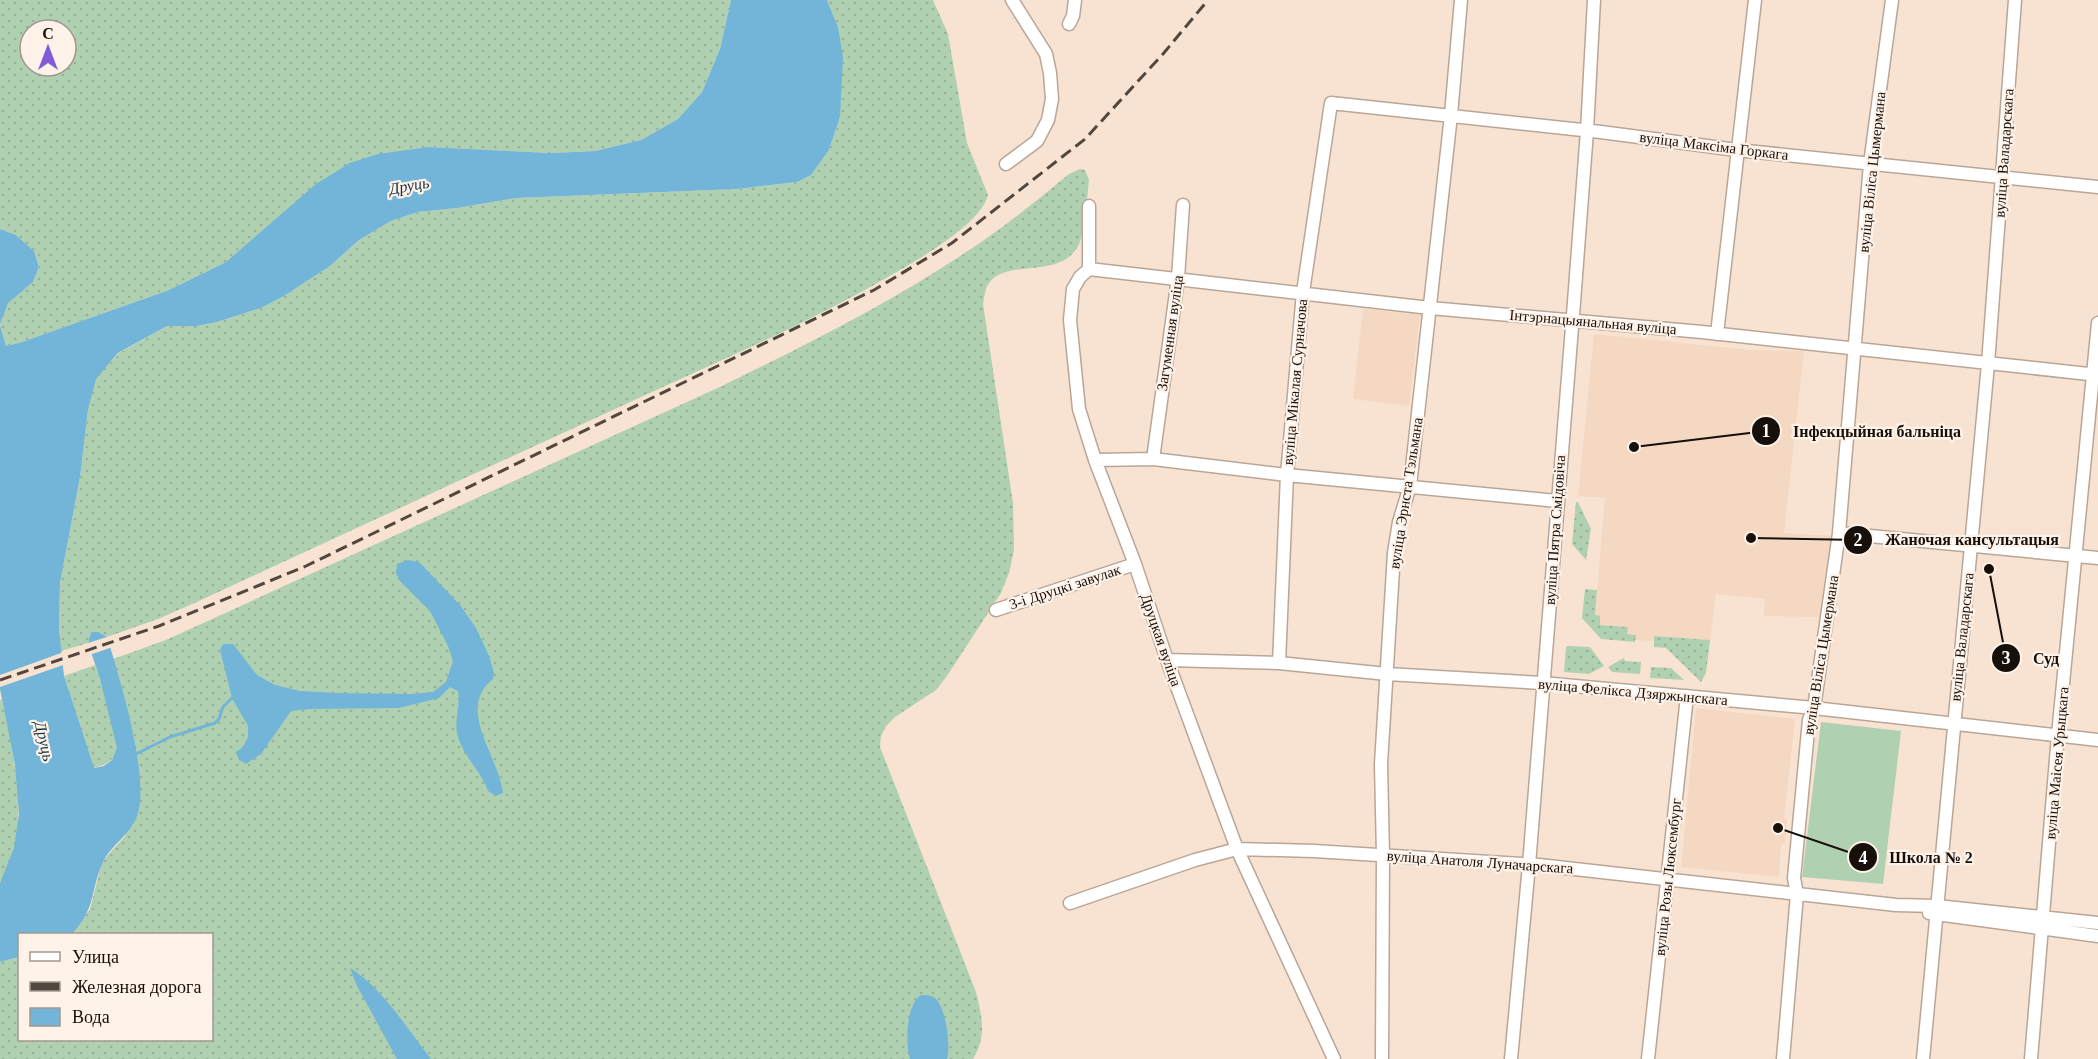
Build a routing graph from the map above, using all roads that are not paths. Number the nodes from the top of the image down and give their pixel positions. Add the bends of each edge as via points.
1 (1012, 0) edge
2 (1075, 0) edge
3 (1461, 0) edge
4 (1594, 0) edge
5 (1755, 0) edge
6 (1892, 0) edge
7 (2015, 0) edge
8 (1069, 24) dead end
9 (1330, 104) joint
10 (1451, 116) junction
11 (1587, 131) junction
12 (1737, 150) junction
13 (1006, 164) dead end
14 (1870, 164) junction
15 (2002, 177) junction
16 (2098, 187) edge
17 (1184, 205) dead end
18 (1089, 206) dead end
19 (1089, 269) junction
20 (1178, 278) junction
21 (1304, 292) junction
22 (1430, 308) junction
23 (1572, 320) junction
24 (2098, 323) edge
25 (1717, 334) junction
26 (1856, 349) junction
27 (1988, 364) junction
28 (2095, 375) edge
29 (1153, 459) junction
30 (1095, 460) junction
31 (1287, 475) junction
32 (1410, 486) junction
33 (1557, 501) junction
34 (1839, 532) junction
35 (1971, 546) junction
36 (2076, 556) junction
37 (2098, 558) edge
38 (1135, 564) junction
39 (996, 610) dead end
40 (1167, 660) junction
41 (1280, 663) junction
42 (1387, 674) junction
43 (1542, 683) junction
44 (1687, 696) junction
45 (1814, 708) junction
46 (1954, 723) junction
47 (2058, 735) junction
48 (2098, 740) edge
49 (1237, 849) junction
50 (1383, 855) junction
51 (1529, 865) junction
52 (1668, 880) junction
53 (1797, 894) junction
54 (1070, 903) dead end
55 (1937, 910) junction
56 (2043, 923) junction
57 (2098, 923) edge
58 (2098, 936) edge
59 (1334, 1059) edge
60 (1382, 1059) edge
61 (1511, 1059) edge
62 (1648, 1059) edge
63 (1783, 1059) edge
64 (1923, 1059) edge
65 (2031, 1059) edge

1 - 13 street via 1046,54 1052,99 1048,120 1037,141
2 - 8 street
3 - 10 street, вуліца Эрнста Тэльмана
4 - 11 street, вуліца Пятра Смідовіча
5 - 12 street
6 - 14 street, вуліца Віліса Цымермана
7 - 15 street, вуліца Валадарскага
9 - 10 street, вуліца Максіма Горкага
9 - 21 street, вуліца Мікалая Сурначова
10 - 11 street, вуліца Максіма Горкага
10 - 22 street, вуліца Эрнста Тэльмана
11 - 12 street, вуліца Максіма Горкага
11 - 23 street, вуліца Пятра Смідовіча
12 - 14 street, вуліца Максіма Горкага
12 - 25 street
14 - 15 street, вуліца Максіма Горкага
14 - 26 street, вуліца Віліса Цымермана
15 - 16 street, вуліца Максіма Горкага
15 - 27 street, вуліца Валадарскага
17 - 20 street, Загуменная вуліца
18 - 19 street
19 - 20 street, Інтэрнацыянальная вуліца
19 - 30 street, Друцкая вуліца via 1073,289 1070,320 1079,409
20 - 21 street, Інтэрнацыянальная вуліца
20 - 29 street, Загуменная вуліца
21 - 22 street, Інтэрнацыянальная вуліца
21 - 31 street, вуліца Мікалая Сурначова
22 - 23 street, Інтэрнацыянальная вуліца
22 - 32 street, вуліца Эрнста Тэльмана
23 - 25 street, Інтэрнацыянальная вуліца
23 - 33 street, вуліца Пятра Смідовіча
24 - 28 street, вуліца Маісея Урыцкага
25 - 26 street, Інтэрнацыянальная вуліца
26 - 27 street, Інтэрнацыянальная вуліца
26 - 34 street, вуліца Віліса Цымермана
27 - 28 street, Інтэрнацыянальная вуліца
27 - 35 street, вуліца Валадарскага
28 - 36 street, вуліца Маісея Урыцкага
29 - 30 street
29 - 31 street
30 - 38 street, Друцкая вуліца
31 - 32 street
31 - 41 street, вуліца Мікалая Сурначова
32 - 33 street
32 - 42 street, вуліца Эрнста Тэльмана via 1394,553
33 - 43 street, вуліца Пятра Смідовіча
34 - 35 street
34 - 45 street, вуліца Віліса Цымермана
35 - 36 street
35 - 46 street, вуліца Валадарскага
36 - 37 street
36 - 47 street, вуліца Маісея Урыцкага
38 - 39 street, 3-і Друцкі завулак
38 - 40 street, Друцкая вуліца
40 - 41 street, вуліца Фелікса Дзяржынскага
40 - 49 street, Друцкая вуліца
41 - 42 street, вуліца Фелікса Дзяржынскага
42 - 43 street, вуліца Фелікса Дзяржынскага
42 - 50 street, вуліца Эрнста Тэльмана via 1381,764
43 - 44 street, вуліца Фелікса Дзяржынскага
43 - 51 street, вуліца Пятра Смідовіча
44 - 45 street, вуліца Фелікса Дзяржынскага
44 - 52 street, вуліца Розы Люксембург
45 - 46 street, вуліца Фелікса Дзяржынскага
45 - 53 street, вуліца Віліса Цымермана via 1809,720 1794,878
46 - 47 street, вуліца Фелікса Дзяржынскага
46 - 55 street, вуліца Валадарскага
47 - 48 street, вуліца Фелікса Дзяржынскага
47 - 56 street, вуліца Маісея Урыцкага
49 - 50 street, вуліца Анатоля Луначарскага
49 - 54 street, вуліца Анатоля Луначарскага
49 - 59 street, Друцкая вуліца
50 - 51 street, вуліца Анатоля Луначарскага
50 - 60 street, вуліца Эрнста Тэльмана
51 - 52 street, вуліца Анатоля Луначарскага
51 - 61 street, вуліца Пятра Смідовіча
52 - 53 street, вуліца Анатоля Луначарскага
52 - 62 street, вуліца Розы Люксембург
53 - 55 street, вуліца Анатоля Луначарскага
53 - 63 street, вуліца Віліса Цымермана
55 - 56 street, вуліца Анатоля Луначарскага
55 - 64 street, вуліца Валадарскага
56 - 57 street, вуліца Анатоля Луначарскага
56 - 58 street, вуліца Анатоля Луначарскага
56 - 65 street, вуліца Маісея Урыцкага

